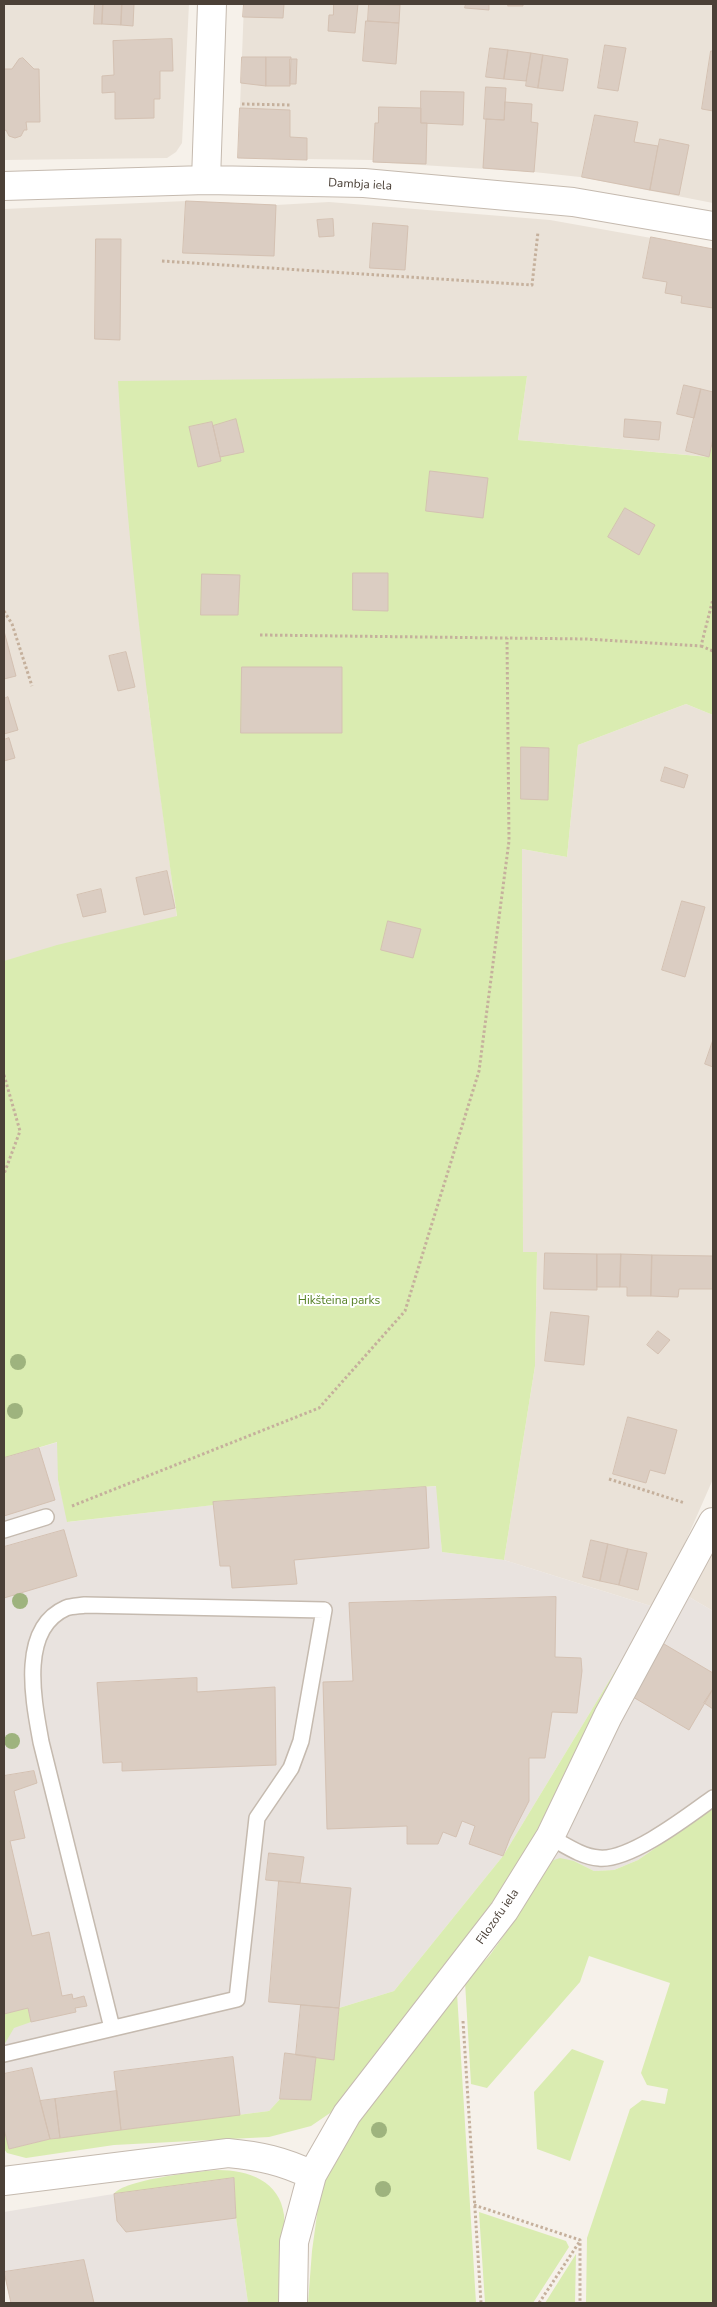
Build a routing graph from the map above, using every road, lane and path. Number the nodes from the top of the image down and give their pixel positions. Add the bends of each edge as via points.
1 (212, 4) edge
2 (209, 103) junction
3 (291, 105) dead end
4 (206, 180) junction
5 (4, 186) edge
6 (542, 199) junction
7 (713, 226) edge
8 (162, 261) dead end
9 (713, 599) edge
10 (4, 611) edge
11 (260, 635) dead end
12 (507, 638) junction
13 (701, 646) junction
14 (713, 651) edge
15 (32, 686) dead end
16 (4, 1074) edge
17 (4, 1174) edge
18 (609, 1479) dead end
19 (691, 1505) dead end
20 (46, 1517) joint
21 (713, 1522) edge
22 (4, 1530) edge
23 (713, 1798) edge
24 (550, 1837) junction
25 (460, 1970) junction
26 (112, 2028) junction
27 (4, 2054) edge
28 (312, 2175) junction
29 (4, 2181) edge
30 (474, 2205) junction
31 (580, 2240) junction
32 (293, 2303) edge
33 (481, 2303) edge
34 (540, 2303) edge
35 (580, 2303) edge

1 - 2 street
2 - 3 path
2 - 4 street
4 - 5 street, Dambja iela
4 - 6 street, Dambja iela via 364,184
6 - 7 street, Dambja iela
6 - 8 path via 532,285
9 - 13 path
10 - 15 path via 12,624
11 - 12 path
12 - 13 path
12 - 20 path via 509,841 479,1071 405,1311 319,1408
13 - 14 path
16 - 17 path via 20,1131
18 - 19 path
20 - 22 lane
21 - 24 street, Filozofu iela via 608,1716
23 - 24 lane via 629,1852 613,1857 600,1859 585,1855
24 - 25 street, Filozofu iela via 504,1911
25 - 28 street, Filozofu iela via 347,2114
25 - 30 path
26 - 26 lane via 34,1708 34,1652 42,1632 53,1616 67,1608 85,1604 324,1610 301,1741 291,1768 257,1818 237,1999
26 - 27 lane
28 - 29 street via 287,2163 228,2153
28 - 32 street, Filozofu iela via 294,2242
30 - 31 path
30 - 33 path
31 - 34 path
31 - 35 path

